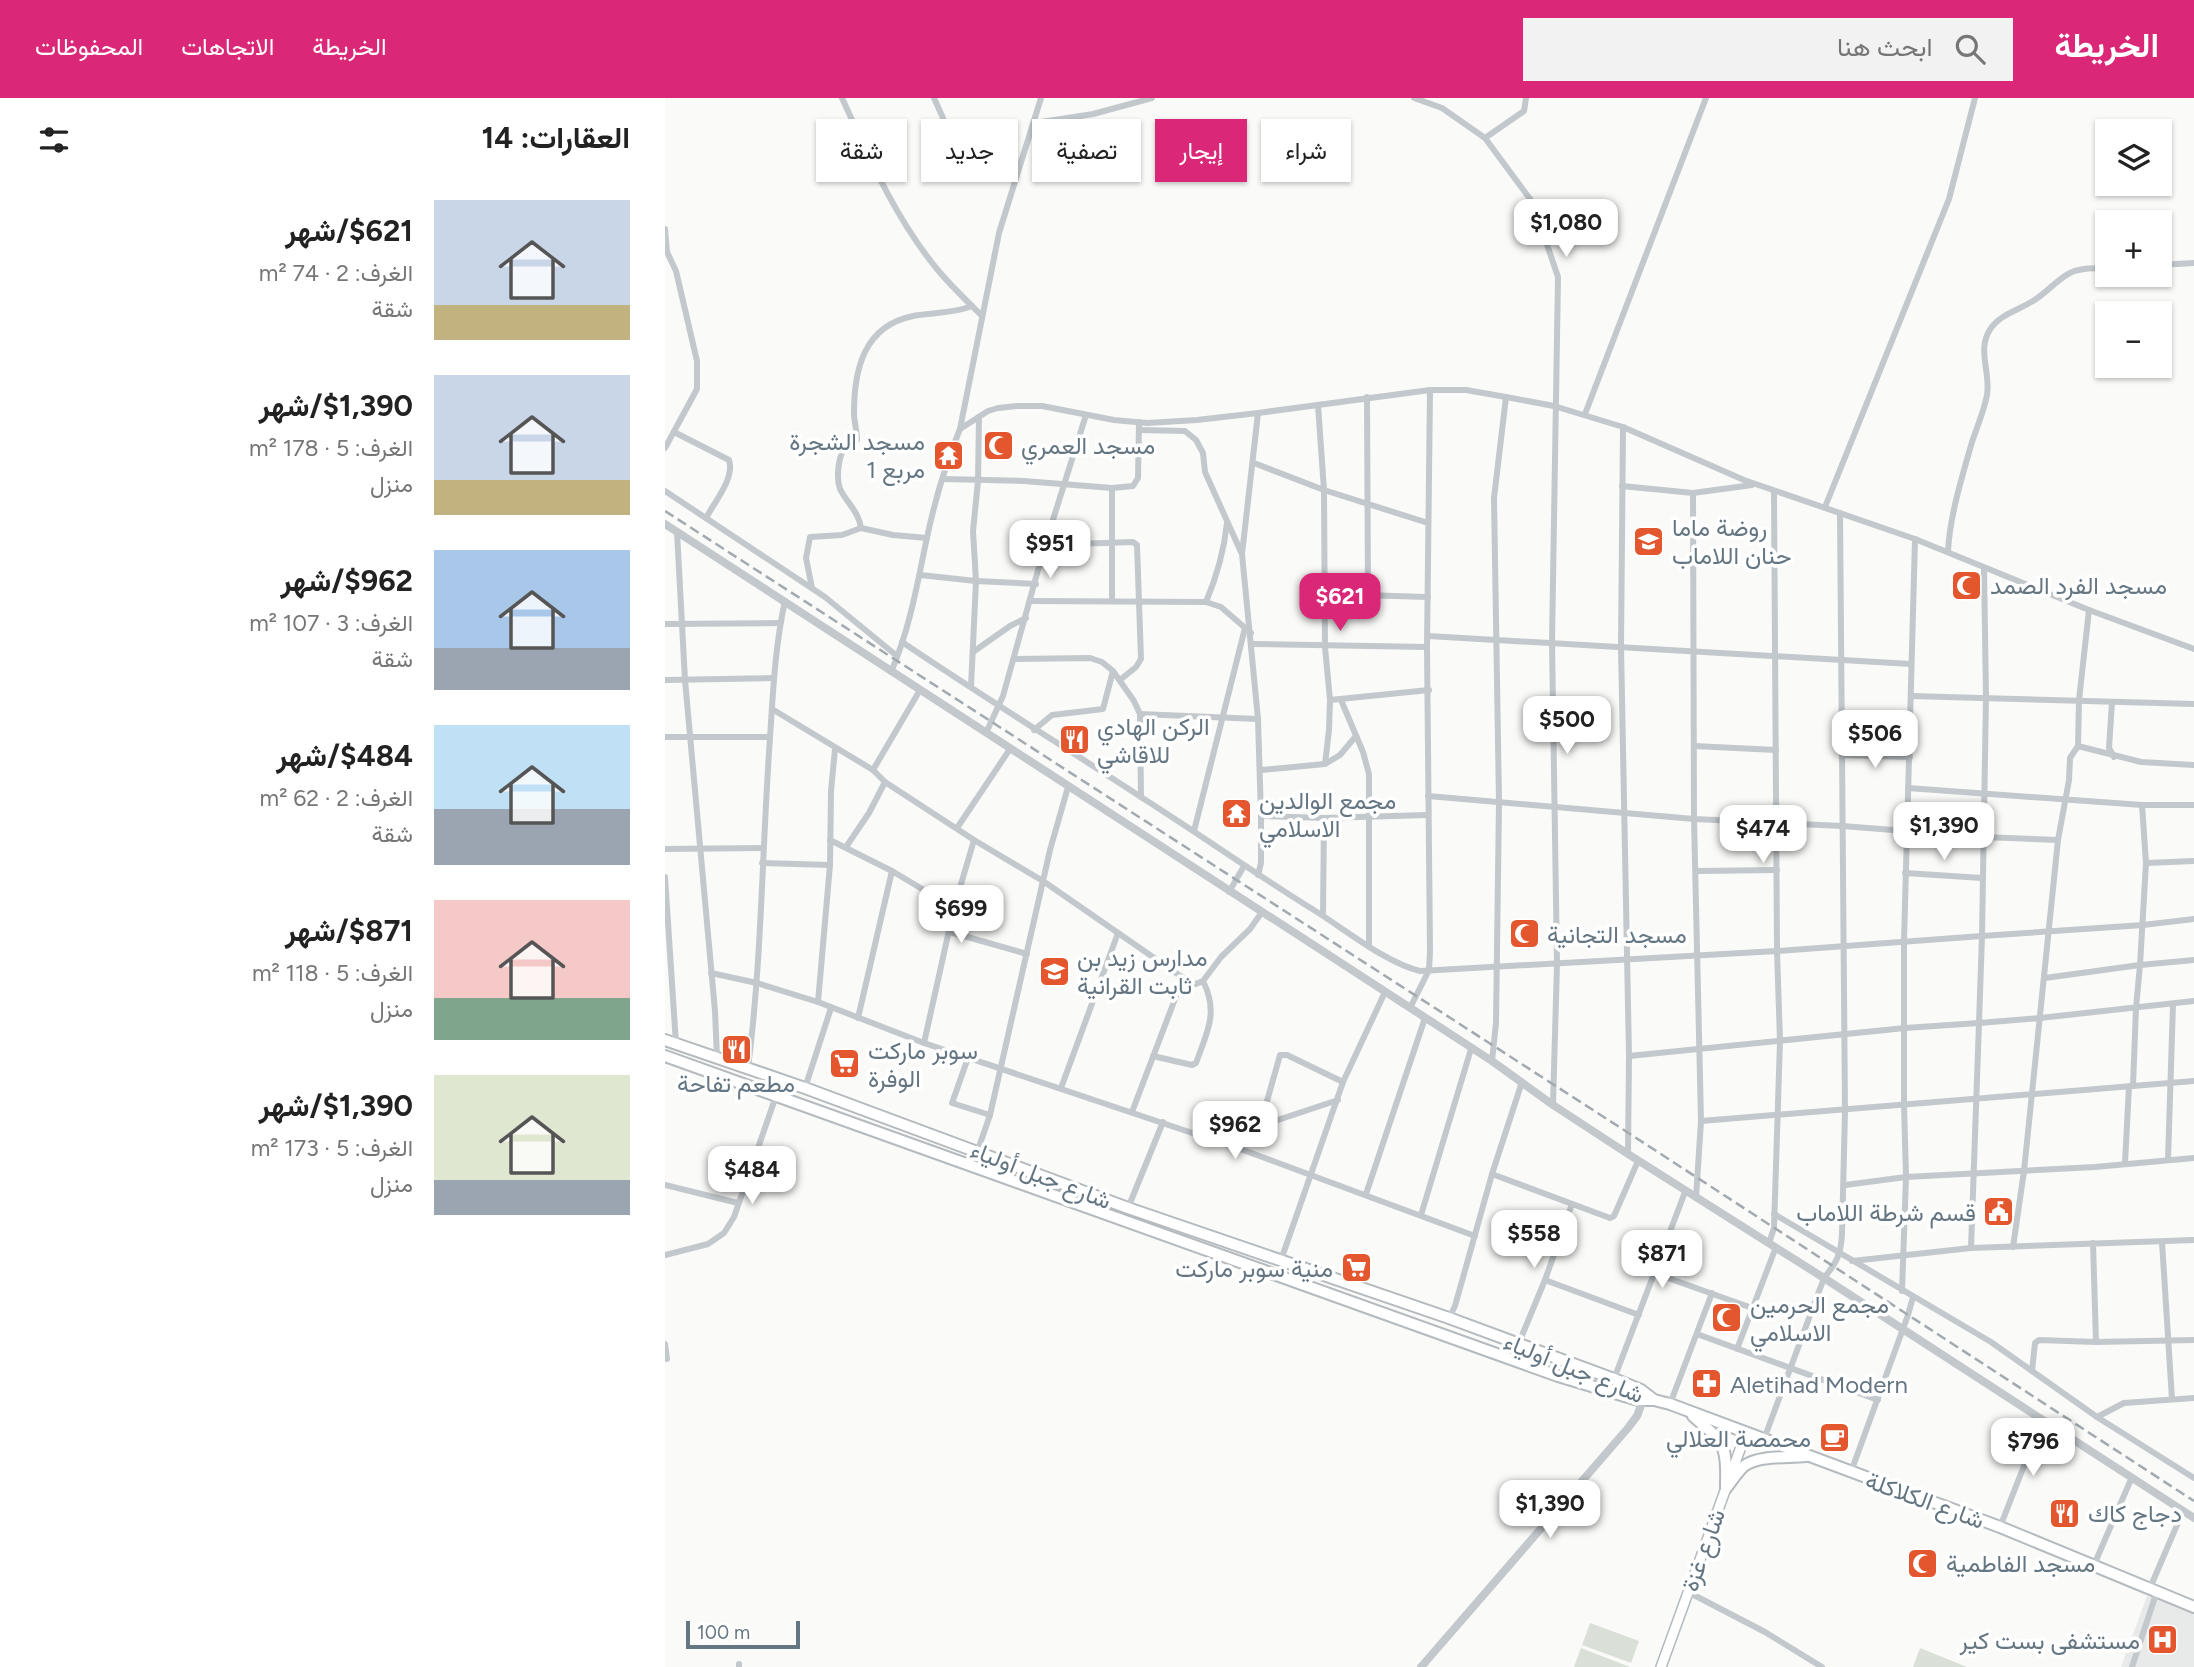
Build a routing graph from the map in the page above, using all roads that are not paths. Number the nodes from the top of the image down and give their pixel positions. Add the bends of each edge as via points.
1 (842, 98) edge
2 (934, 98) edge
3 (1041, 98) edge
4 (1152, 98) edge
5 (1414, 98) edge
6 (1526, 98) edge
7 (1706, 98) edge
8 (1975, 98) edge
9 (943, 118) dead end
10 (1036, 119) edge
11 (1057, 119) edge
12 (1032, 131) edge
13 (1485, 138) junction
14 (665, 229) edge
15 (666, 254) edge
16 (2194, 263) edge
17 (2172, 264) edge
18 (2095, 269) edge
19 (972, 306) junction
20 (982, 316) junction
21 (1430, 390) junction
22 (1367, 397) junction
23 (1506, 397) junction
24 (1318, 405) junction
25 (1554, 405) junction
26 (1258, 413) junction
27 (1585, 414) junction
28 (1087, 415) junction
29 (978, 417) junction
30 (1139, 426) junction
31 (1623, 427) junction
32 (960, 429) junction
33 (674, 432) junction
34 (665, 448) edge
35 (1254, 463) junction
36 (944, 479) junction
37 (978, 481) junction
38 (1756, 484) junction
39 (1064, 485) junction
40 (1622, 486) junction
41 (1112, 488) junction
42 (1324, 490) junction
43 (665, 491) edge
44 (1774, 491) junction
45 (1693, 493) junction
46 (1368, 504) junction
47 (1825, 507) junction
48 (1840, 513) junction
49 (706, 518) junction
50 (1228, 521) junction
51 (1428, 523) junction
52 (665, 524) edge
53 (861, 528) junction
54 (677, 532) junction
55 (927, 538) junction
56 (1915, 539) junction
57 (1111, 543) junction
58 (1045, 545) junction
59 (1948, 551) junction
60 (1242, 554) junction
61 (1984, 568) junction
62 (920, 575) junction
63 (976, 581) junction
64 (1035, 584) junction
65 (812, 588) junction
66 (1326, 594) junction
67 (1368, 596) junction
68 (1428, 597) junction
69 (785, 601) junction
70 (1031, 601) junction
71 (1112, 601) junction
72 (1139, 601) junction
73 (1206, 601) junction
74 (2089, 610) junction
75 (1026, 618) junction
76 (780, 623) junction
77 (665, 624) edge
78 (682, 624) junction
79 (1248, 631) junction
80 (1428, 636) junction
81 (1496, 640) junction
82 (902, 642) junction
83 (1552, 642) junction
84 (1252, 644) junction
85 (1325, 647) junction
86 (1427, 647) junction
87 (1621, 647) junction
88 (2194, 649) edge
89 (973, 652) junction
90 (1694, 652) junction
91 (897, 656) junction
92 (1776, 656) junction
93 (1014, 659) junction
94 (1842, 659) junction
95 (1911, 664) junction
96 (1114, 671) junction
97 (891, 672) junction
98 (774, 678) junction
99 (665, 680) edge
100 (685, 680) junction
101 (1120, 680) junction
102 (971, 687) junction
103 (920, 690) junction
104 (1429, 690) junction
105 (1911, 696) junction
106 (1986, 697) junction
107 (1330, 700) junction
108 (1341, 700) junction
109 (2078, 700) junction
110 (2112, 702) junction
111 (2194, 704) edge
112 (999, 707) junction
113 (772, 709) junction
114 (1140, 714) junction
115 (1222, 717) junction
116 (1258, 719) junction
117 (1034, 730) junction
118 (986, 733) junction
119 (1356, 736) junction
120 (665, 737) edge
121 (770, 737) junction
122 (691, 738) junction
123 (1694, 746) junction
124 (2077, 746) junction
125 (835, 749) junction
126 (1010, 749) junction
127 (1776, 750) junction
128 (1842, 755) junction
129 (1910, 757) junction
130 (2114, 757) junction
131 (1325, 764) junction
132 (2194, 765) edge
133 (1261, 770) junction
134 (873, 771) junction
135 (885, 782) junction
136 (1068, 787) junction
137 (1908, 789) junction
138 (1984, 794) junction
139 (1428, 796) junction
140 (1141, 797) junction
141 (2065, 799) junction
142 (1499, 802) junction
143 (2141, 805) junction
144 (2194, 805) edge
145 (1554, 806) junction
146 (1625, 814) junction
147 (1428, 815) junction
148 (1261, 816) junction
149 (1370, 816) junction
150 (1324, 818) junction
151 (1694, 819) junction
152 (1777, 822) junction
153 (1842, 825) junction
154 (957, 828) junction
155 (1906, 830) junction
156 (1194, 831) junction
157 (1983, 837) junction
158 (830, 840) junction
159 (974, 840) junction
160 (2058, 840) junction
161 (846, 847) junction
162 (763, 848) junction
163 (665, 849) edge
164 (701, 849) junction
165 (2194, 861) edge
166 (762, 863) junction
167 (2146, 863) junction
168 (830, 865) junction
169 (1244, 866) junction
170 (1777, 870) junction
171 (891, 871) junction
172 (1697, 871) junction
173 (1905, 873) junction
174 (1258, 876) junction
175 (665, 877) edge
176 (1982, 878) junction
177 (1043, 881) junction
178 (1229, 892) junction
179 (954, 908) junction
180 (1262, 912) junction
181 (1323, 915) junction
182 (2194, 919) edge
183 (2143, 925) junction
184 (950, 932) junction
185 (2050, 932) junction
186 (1118, 933) junction
187 (1982, 936) junction
188 (1904, 942) junction
189 (1370, 946) junction
190 (1843, 946) junction
191 (1777, 951) junction
192 (1027, 954) junction
193 (1698, 956) junction
194 (1627, 958) junction
195 (2194, 960) edge
196 (1556, 964) junction
197 (2140, 965) junction
198 (1497, 966) junction
199 (1429, 970) junction
200 (711, 973) junction
201 (1183, 978) junction
202 (2045, 978) junction
203 (1203, 981) junction
204 (757, 983) junction
205 (1385, 992) junction
206 (2194, 1001) edge
207 (818, 1002) junction
208 (2173, 1004) junction
209 (831, 1008) junction
210 (1410, 1008) junction
211 (2136, 1008) junction
212 (858, 1018) junction
213 (1425, 1018) junction
214 (2041, 1018) junction
215 (1979, 1023) junction
216 (1905, 1028) junction
217 (1843, 1034) junction
218 (1780, 1041) junction
219 (671, 1042) edge
220 (924, 1043) junction
221 (1471, 1049) junction
222 (1700, 1049) junction
223 (665, 1056) edge
224 (1153, 1056) junction
225 (1629, 1056) junction
226 (717, 1057) junction
227 (968, 1058) junction
228 (1492, 1061) junction
229 (748, 1068) junction
230 (1001, 1070) junction
231 (2194, 1081) edge
232 (1522, 1082) junction
233 (1343, 1083) junction
234 (2172, 1084) junction
235 (2131, 1086) junction
236 (805, 1088) junction
237 (1061, 1088) junction
238 (2032, 1093) junction
239 (777, 1095) junction
240 (1977, 1097) junction
241 (1338, 1100) junction
242 (1553, 1105) junction
243 (1904, 1105) junction
244 (1845, 1111) junction
245 (1132, 1112) junction
246 (990, 1115) junction
247 (1777, 1116) junction
248 (1701, 1121) junction
249 (1163, 1122) junction
250 (1260, 1126) junction
251 (1224, 1143) junction
252 (979, 1152) junction
253 (1627, 1154) junction
254 (2194, 1158) edge
255 (2168, 1160) junction
256 (1638, 1161) junction
257 (2125, 1163) junction
258 (972, 1167) junction
259 (2024, 1171) junction
260 (1972, 1173) junction
261 (1492, 1174) junction
262 (1311, 1175) junction
263 (1906, 1178) junction
264 (665, 1185) edge
265 (1845, 1185) junction
266 (1685, 1192) junction
267 (1366, 1194) junction
268 (1696, 1198) junction
269 (739, 1203) junction
270 (1572, 1204) junction
271 (1128, 1208) junction
272 (1774, 1214) junction
273 (1421, 1215) junction
274 (1475, 1236) junction
275 (2194, 1240) edge
276 (2162, 1242) junction
277 (2093, 1243) junction
278 (1772, 1245) junction
279 (2013, 1247) junction
280 (1971, 1248) junction
281 (1841, 1252) junction
282 (1903, 1254) junction
283 (665, 1255) edge
284 (1281, 1260) junction
285 (1852, 1261) junction
286 (1654, 1273) junction
287 (1825, 1278) junction
288 (1545, 1280) junction
289 (1902, 1291) junction
290 (1712, 1293) junction
291 (1913, 1297) junction
292 (1752, 1308) junction
293 (1639, 1315) junction
294 (1449, 1318) junction
295 (1903, 1329) junction
296 (1697, 1334) junction
297 (2194, 1340) edge
298 (2096, 1342) junction
299 (2167, 1342) junction
300 (665, 1344) edge
301 (1518, 1345) junction
302 (1738, 1349) junction
303 (667, 1359) dead end
304 (1792, 1369) junction
305 (2032, 1371) junction
306 (1613, 1379) junction
307 (1648, 1398) junction
308 (2194, 1398) edge
309 (2172, 1399) junction
310 (1878, 1400) junction
311 (1670, 1404) junction
312 (1688, 1412) junction
313 (2097, 1418) junction
314 (2042, 1420) junction
315 (1746, 1433) junction
316 (1764, 1439) junction
317 (1810, 1456) junction
318 (1851, 1472) junction
319 (2131, 1477) junction
320 (2194, 1478) edge
321 (1726, 1488) junction
322 (2183, 1511) junction
323 (2194, 1518) edge
324 (2000, 1527) junction
325 (2094, 1565) junction
326 (2154, 1590) junction
327 (1688, 1592) junction
328 (2194, 1607) edge
329 (1421, 1667) edge
330 (1661, 1667) edge
331 (1822, 1667) edge
332 (2132, 1667) edge

1 - 19 street via 897,210 937,269
2 - 9 street
3 - 10 street
4 - 11 street
5 - 13 street via 1442,108
6 - 13 street via 1524,111
7 - 27 street
8 - 47 street via 1949,199
12 - 20 street via 999,233
13 - 25 street via 1533,203 1558,277
14 - 15 street
15 - 33 street via 676,271 697,361 697,388
16 - 17 street
18 - 59 street via 2070,273 1992,326 1983,358 1987,396 1949,529
19 - 20 street
19 - 53 street via 902,320 882,331 865,350 854,401 857,440 845,447 839,475 839,487
20 - 32 street
21 - 22 street
21 - 23 street
21 - 51 street
22 - 24 street
22 - 46 street
23 - 25 street
23 - 81 street via 1495,483
24 - 26 street
24 - 42 street
25 - 27 street
25 - 83 street
26 - 30 street
26 - 35 street
27 - 31 street
28 - 29 street via 1017,406
28 - 30 street
28 - 39 street
29 - 32 street
29 - 37 street
30 - 41 street via 1136,483
30 - 50 street via 1185,431 1196,440
31 - 38 street
31 - 40 street
32 - 36 street
33 - 34 street
33 - 49 street via 729,460 729,477
35 - 42 street
35 - 60 street
36 - 37 street
36 - 55 street
37 - 39 street
37 - 63 street via 973,531
38 - 44 street
38 - 45 street
39 - 41 street
39 - 58 street
40 - 45 street
40 - 87 street
41 - 57 street
42 - 46 street
42 - 66 street
43 - 49 street
44 - 47 street
44 - 92 street
45 - 90 street
46 - 51 street
46 - 67 street
47 - 48 street
48 - 56 street
48 - 94 street
49 - 65 street
50 - 60 street
50 - 73 street via 1222,557
51 - 68 street
52 - 54 street
53 - 55 street
53 - 65 street via 842,535 810,537 806,558
54 - 69 street
54 - 78 street
55 - 62 street
56 - 59 street
56 - 95 street
57 - 58 street
57 - 71 street
57 - 72 street via 1137,545
58 - 64 street
59 - 61 street
60 - 79 street
61 - 74 street
61 - 106 street
62 - 63 street
62 - 82 street
63 - 64 street
63 - 89 street
64 - 70 street
65 - 91 street
66 - 67 street
66 - 85 street
67 - 68 street
68 - 80 street
69 - 76 street
69 - 97 street
70 - 71 street
70 - 75 street
71 - 72 street
72 - 73 street
72 - 101 street via 1141,659
73 - 79 street via 1221,607
74 - 88 street
74 - 109 street
75 - 89 street
75 - 93 street
76 - 78 street
76 - 98 street
77 - 78 street
78 - 100 street
79 - 84 street
79 - 115 street
80 - 81 street
80 - 86 street
81 - 83 street
81 - 142 street
82 - 91 street
82 - 102 street
83 - 87 street
83 - 145 street
84 - 85 street
84 - 116 street
85 - 86 street
85 - 107 street
86 - 104 street
87 - 90 street
87 - 146 street
89 - 102 street
90 - 92 street
90 - 123 street
91 - 97 street
92 - 94 street
92 - 127 street
93 - 96 street via 1090,659
93 - 112 street
94 - 95 street
94 - 128 street
95 - 105 street
96 - 101 street
96 - 117 street via 1103,709 1056,714
97 - 103 street
98 - 100 street
98 - 113 street
99 - 100 street
100 - 122 street
101 - 114 street
102 - 112 street
103 - 118 street
103 - 134 street
104 - 108 street
104 - 139 street
105 - 106 street
105 - 129 street
106 - 109 street
106 - 138 street
107 - 108 street
107 - 131 street
108 - 119 street
109 - 110 street
109 - 124 street
110 - 111 street
110 - 130 street via 2109,748
112 - 117 street
112 - 118 street
113 - 121 street
113 - 125 street
114 - 115 street
114 - 140 street
115 - 116 street
115 - 156 street
116 - 133 street
117 - 140 street
118 - 126 street
119 - 131 street
119 - 149 street via 1369,774
120 - 122 street
121 - 122 street
121 - 162 street
122 - 164 street
123 - 127 street
123 - 151 street
124 - 130 street
124 - 141 street via 2070,758
125 - 134 street
125 - 158 street
126 - 136 street
126 - 154 street
127 - 152 street
128 - 129 street
128 - 153 street
129 - 137 street
130 - 132 street
131 - 133 street
133 - 148 street
134 - 135 street
135 - 154 street
135 - 161 street
136 - 177 street
136 - 178 street
137 - 138 street
137 - 155 street
138 - 141 street
138 - 157 street
139 - 142 street
139 - 147 street
140 - 156 street
141 - 143 street
141 - 160 street
142 - 145 street
142 - 198 street
143 - 144 street
143 - 167 street
145 - 146 street
145 - 196 street
146 - 151 street
146 - 194 street
147 - 149 street
147 - 199 street
148 - 150 street
148 - 174 street
149 - 150 street
149 - 189 street
150 - 181 street
151 - 152 street
151 - 172 street
152 - 153 street
152 - 170 street
153 - 155 street
153 - 190 street
154 - 159 street
155 - 157 street
155 - 173 street
156 - 169 street
157 - 160 street
157 - 176 street
158 - 161 street
158 - 168 street
159 - 177 street
159 - 179 street
160 - 185 street
161 - 171 street
162 - 164 street
162 - 166 street
163 - 164 street
164 - 200 street
165 - 167 street
166 - 168 street
166 - 204 street
167 - 183 street
168 - 207 street
169 - 174 street
169 - 178 street
170 - 172 street
170 - 191 street
171 - 179 street
171 - 212 street
172 - 193 street
173 - 176 street
173 - 188 street
174 - 181 street
175 - 219 street
176 - 187 street
177 - 186 street
177 - 192 street
178 - 180 street
179 - 184 street
180 - 203 street
180 - 205 street
181 - 189 street
182 - 183 street
183 - 185 street
183 - 197 street
184 - 192 street
184 - 220 street
185 - 187 street
185 - 202 street
186 - 201 street
186 - 237 street
187 - 188 street
187 - 215 street
188 - 190 street
188 - 216 street
189 - 199 street via 1410,969
190 - 191 street
190 - 217 street
191 - 193 street
191 - 218 street
192 - 230 street
193 - 194 street
193 - 222 street
194 - 196 street
194 - 225 street
195 - 197 street
196 - 198 street
196 - 242 street
197 - 202 street
197 - 211 street
198 - 199 street
198 - 228 street
199 - 210 street
200 - 204 street
200 - 226 street
201 - 203 street via 1196,984
201 - 224 street
202 - 214 street
203 - 224 street via 1212,1013 1196,1063 1186,1065
204 - 207 street
204 - 229 street
205 - 210 street
205 - 233 street
206 - 208 street
207 - 209 street
208 - 211 street
208 - 234 street
209 - 212 street
209 - 236 street
210 - 213 street
211 - 214 street
211 - 235 street
212 - 220 street
213 - 221 street
213 - 267 street
214 - 215 street
214 - 238 street
215 - 216 street
215 - 240 street
216 - 217 street
216 - 243 street
217 - 218 street
217 - 244 street
218 - 222 street
218 - 247 street
219 - 226 main road, شارع جبل أولياء
220 - 227 street
221 - 228 street
221 - 273 street
222 - 225 street
222 - 248 street
223 - 239 main road, شارع جبل أولياء
224 - 245 street
225 - 253 street
226 - 229 main road, شارع جبل أولياء
227 - 230 street
227 - 246 street via 952,1103
228 - 232 street
229 - 236 main road, شارع جبل أولياء
230 - 237 street
230 - 246 street
231 - 234 street
232 - 242 street
232 - 261 street
233 - 241 street
233 - 250 street via 1280,1055
234 - 235 street
234 - 255 street
235 - 238 street
235 - 257 street
236 - 252 main road, شارع جبل أولياء
237 - 245 street
238 - 240 street
238 - 259 street
239 - 258 main road, شارع جبل أولياء
239 - 269 street
240 - 243 street
240 - 260 street
241 - 250 street
241 - 262 street
242 - 253 street
243 - 244 street
243 - 263 street
244 - 247 street
244 - 265 street
245 - 249 street
246 - 252 street
247 - 248 street
247 - 272 street
248 - 268 street
249 - 251 street
249 - 271 street
250 - 251 street
251 - 262 street
252 - 258 street
252 - 271 main road, شارع جبل أولياء
253 - 256 street
254 - 255 street
255 - 257 street
256 - 266 street
256 - 270 street via 1612,1217
257 - 259 street
258 - 307 main road, شارع جبل أولياء via 1558,1376
259 - 260 street
259 - 279 street
260 - 263 street
260 - 280 street
261 - 270 street
261 - 274 street
262 - 267 street
262 - 284 street
263 - 265 street
263 - 282 street
264 - 269 street
265 - 281 street
266 - 268 street
266 - 286 street
267 - 273 street
268 - 278 street
269 - 283 street via 724,1233 708,1244
270 - 288 street
271 - 284 main road, شارع جبل أولياء
272 - 278 street
272 - 281 street
273 - 274 street
274 - 294 street
275 - 276 street
276 - 277 street
276 - 299 street
277 - 279 street
277 - 298 street
278 - 287 street
278 - 292 street
279 - 280 street
280 - 282 street
281 - 285 street
281 - 287 street
282 - 285 street
282 - 289 street
284 - 294 main road, شارع جبل أولياء
285 - 289 street
286 - 290 street
286 - 293 street
287 - 295 street
287 - 304 street
288 - 293 street
288 - 301 street
289 - 291 street
290 - 292 street
290 - 296 street
291 - 295 street
291 - 305 street
292 - 302 street
293 - 306 street
294 - 301 main road, شارع جبل أولياء
295 - 310 street
295 - 314 street
296 - 302 street
296 - 311 street
297 - 299 street
298 - 299 street
298 - 305 street via 2037,1341
299 - 309 street
300 - 303 street
301 - 306 main road, شارع جبل أولياء
302 - 304 street
304 - 310 street
304 - 316 street
305 - 313 street
306 - 307 main road, شارع جبل أولياء
307 - 311 main road, شارع الكلاكلة
307 - 329 street via 1628,1428
308 - 309 street
309 - 313 street via 2124,1403
310 - 318 street
311 - 312 main road, شارع الكلاكلة
312 - 315 main road, شارع الكلاكلة
312 - 321 main road via 1718,1438
313 - 320 street
314 - 319 street
314 - 324 street
315 - 316 main road, شارع الكلاكلة
315 - 321 main road, شارع غزة
316 - 317 main road, شارع الكلاكلة
317 - 318 main road, شارع الكلاكلة
317 - 321 main road via 1750,1463
318 - 324 main road, شارع الكلاكلة
319 - 322 street
319 - 325 street
321 - 327 main road, شارع غزة
322 - 323 street
322 - 326 street
324 - 325 main road, شارع الكلاكلة
325 - 326 main road, شارع الكلاكلة
326 - 328 main road, شارع الكلاكلة
326 - 332 street
327 - 330 main road, شارع غزة
327 - 331 street

